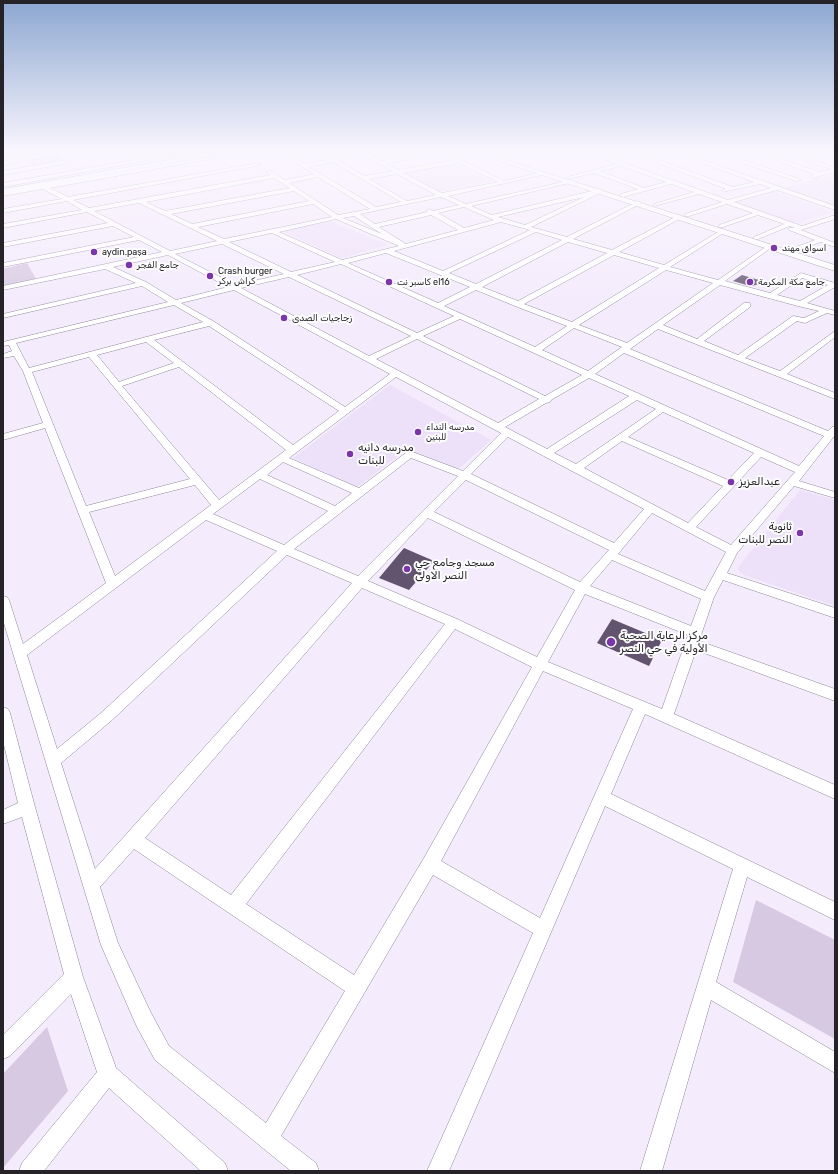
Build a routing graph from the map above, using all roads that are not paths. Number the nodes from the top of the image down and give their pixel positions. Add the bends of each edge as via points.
1 (27, 206) edge
2 (79, 206) edge
3 (116, 206) edge
4 (150, 206) edge
5 (202, 206) edge
6 (299, 206) edge
7 (320, 206) edge
8 (368, 206) edge
9 (393, 206) edge
10 (461, 206) edge
11 (466, 206) edge
12 (537, 206) edge
13 (570, 206) edge
14 (633, 206) edge
15 (648, 206) edge
16 (658, 206) edge
17 (715, 206) edge
18 (738, 206) edge
19 (425, 209) dead end
20 (3, 210) edge
21 (375, 210) junction
22 (89, 211) junction
23 (164, 213) junction
24 (431, 213) junction
25 (758, 213) junction
26 (355, 214) junction
27 (683, 216) junction
28 (490, 217) junction
29 (835, 217) edge
30 (338, 218) junction
31 (501, 220) junction
32 (819, 222) junction
33 (114, 224) junction
34 (787, 225) junction
35 (3, 226) edge
36 (192, 226) junction
37 (373, 226) junction
38 (830, 226) dead end
39 (526, 227) junction
40 (722, 229) junction
41 (798, 229) junction
42 (463, 230) junction
43 (535, 230) junction
44 (273, 231) junction
45 (139, 238) junction
46 (753, 239) junction
47 (570, 240) junction
48 (821, 240) junction
49 (224, 242) junction
50 (3, 245) edge
51 (835, 245) edge
52 (405, 246) junction
53 (770, 246) junction
54 (793, 250) junction
55 (387, 251) junction
56 (168, 253) junction
57 (614, 253) junction
58 (341, 262) junction
59 (835, 264) edge
60 (3, 265) edge
61 (105, 266) junction
62 (666, 268) junction
63 (835, 268) edge
64 (36, 270) junction
65 (444, 273) junction
66 (290, 274) junction
67 (720, 282) junction
68 (144, 284) junction
69 (834, 285) edge
70 (475, 287) junction
71 (3, 288) edge
72 (234, 288) junction
73 (771, 296) junction
74 (174, 302) junction
75 (518, 304) junction
76 (801, 304) junction
77 (747, 305) dead end
78 (439, 306) junction
79 (825, 310) junction
80 (835, 313) edge
81 (3, 316) edge
82 (460, 316) junction
83 (210, 323) junction
84 (572, 326) junction
85 (658, 326) junction
86 (835, 333) edge
87 (417, 336) junction
88 (147, 339) junction
89 (698, 342) junction
90 (7, 343) edge
91 (626, 349) junction
92 (536, 350) junction
93 (16, 353) junction
94 (91, 354) junction
95 (3, 356) edge
96 (739, 358) junction
97 (369, 359) junction
98 (180, 364) junction
99 (27, 371) junction
100 (396, 373) junction
101 (589, 374) junction
102 (781, 375) junction
103 (117, 385) junction
104 (636, 396) junction
105 (835, 396) edge
106 (547, 400) junction
107 (663, 408) junction
108 (345, 411) junction
109 (48, 424) junction
110 (503, 430) junction
111 (832, 432) edge
112 (3, 437) edge
113 (621, 437) junction
114 (293, 450) junction
115 (760, 452) junction
116 (547, 453) junction
117 (282, 458) junction
118 (576, 469) junction
119 (801, 471) junction
120 (259, 475) junction
121 (464, 475) junction
122 (197, 481) junction
123 (792, 482) junction
124 (730, 485) junction
125 (358, 492) junction
126 (835, 495) edge
127 (218, 506) junction
128 (651, 508) junction
129 (83, 510) junction
130 (335, 510) junction
131 (427, 513) junction
132 (205, 515) junction
133 (689, 528) junction
134 (285, 550) junction
135 (732, 551) junction
136 (614, 552) junction
137 (721, 575) junction
138 (360, 582) junction
139 (112, 584) junction
140 (582, 588) junction
141 (708, 597) junction
142 (3, 600) edge
143 (835, 613) edge
144 (6, 620) edge
145 (453, 622) junction
146 (693, 638) junction
147 (20, 653) junction
148 (539, 664) junction
149 (835, 695) edge
150 (641, 707) junction
151 (3, 713) edge
152 (666, 717) junction
153 (5, 733) edge
154 (53, 760) junction
155 (835, 792) edge
156 (602, 797) junction
157 (27, 807) junction
158 (3, 818) edge
159 (133, 839) junction
160 (430, 864) junction
161 (742, 866) junction
162 (91, 885) junction
163 (234, 905) junction
164 (835, 911) edge
165 (544, 930) junction
166 (74, 976) junction
167 (707, 987) junction
168 (357, 988) junction
169 (3, 1050) edge
170 (835, 1063) edge
171 (108, 1074) junction
172 (268, 1139) junction
173 (30, 1171) edge
174 (217, 1171) edge
175 (308, 1171) edge
176 (438, 1171) edge
177 (651, 1171) edge

1 - 20 street
2 - 22 street
3 - 22 street
4 - 23 street
5 - 23 street
6 - 36 street via 239,220
7 - 30 street
8 - 21 street
9 - 21 street
10 - 24 street
11 - 28 street
12 - 28 street
13 - 39 street
14 - 47 street
15 - 27 main road
16 - 27 main road
17 - 27 street
18 - 25 street
19 - 24 street
21 - 26 street
22 - 33 street
22 - 35 street
23 - 36 street
24 - 37 street
24 - 42 street
25 - 34 street
25 - 40 street
26 - 30 street
26 - 37 street
27 - 40 main road
27 - 57 street
28 - 31 street
29 - 32 street
30 - 44 street
30 - 52 street
31 - 39 street
31 - 42 street
32 - 38 street
32 - 41 street
33 - 45 street
33 - 50 street
34 - 41 street
34 - 46 street
36 - 49 street
37 - 52 street
39 - 43 street
40 - 46 main road
40 - 62 street
41 - 48 street
42 - 52 street
43 - 47 street
43 - 65 street
44 - 49 street via 252,233
44 - 58 street
45 - 56 street
45 - 64 street
46 - 53 main road
46 - 54 main road
47 - 57 street
47 - 70 street
48 - 51 street
48 - 54 street
49 - 56 street
49 - 66 street
52 - 55 street
53 - 63 main road
53 - 67 street
54 - 59 main road
55 - 58 street
55 - 65 street
56 - 61 street
56 - 72 street
57 - 62 street
57 - 75 street
58 - 66 street
58 - 78 street
60 - 64 street
61 - 64 street
61 - 68 street
62 - 67 street
62 - 84 street
64 - 71 street
65 - 70 street
66 - 72 street
66 - 87 street
67 - 73 street
67 - 85 street
68 - 74 street
68 - 81 street
69 - 73 street via 801,275
69 - 76 street
70 - 75 street
70 - 78 street
72 - 74 street
72 - 97 street
73 - 76 street
74 - 83 street
74 - 90 street
75 - 84 street
76 - 79 street
77 - 89 street
78 - 82 street
79 - 80 street
79 - 96 street via 805,321 796,318
82 - 87 street
82 - 92 street
83 - 88 street
83 - 108 street
84 - 91 street
84 - 92 street
85 - 89 street
85 - 91 street
86 - 102 street
87 - 97 street
87 - 106 street
88 - 94 street
88 - 98 street
89 - 96 street
90 - 93 street
91 - 101 street
91 - 111 street
92 - 101 street
93 - 95 street
93 - 99 street
94 - 99 street
94 - 103 street
96 - 102 street
97 - 100 street
98 - 103 street
98 - 114 street
99 - 109 street
100 - 108 street
100 - 110 street
101 - 104 street
101 - 106 street
102 - 105 street
103 - 122 street
104 - 107 street
104 - 116 street
106 - 110 street
107 - 113 street
107 - 115 street
108 - 114 street
109 - 112 street
109 - 129 street
110 - 116 street
110 - 121 street
111 - 119 street
113 - 118 street
113 - 124 street
114 - 117 street
115 - 119 street
115 - 124 street
116 - 118 street
117 - 120 street
117 - 125 street
118 - 128 street
119 - 123 street
120 - 127 street
120 - 130 street
121 - 125 street via 410,454
121 - 131 street
121 - 136 street
122 - 127 street
122 - 129 street
123 - 126 street
123 - 135 street
124 - 133 street
125 - 130 street
127 - 132 street
128 - 133 street
128 - 136 street
129 - 139 street
130 - 134 street
131 - 138 street
131 - 140 street
132 - 134 street
132 - 139 street
133 - 135 street
134 - 138 street
134 - 154 street via 106,716
135 - 137 street
136 - 140 street
136 - 141 street
137 - 141 street
137 - 143 street
138 - 145 street
138 - 159 street
139 - 147 street
140 - 146 street
140 - 148 street
141 - 146 street
142 - 144 street
144 - 147 street
145 - 148 street
145 - 163 street
146 - 149 street
146 - 152 street
147 - 154 street
148 - 150 street
148 - 160 street
150 - 152 street
150 - 156 street
151 - 153 street
152 - 155 street
153 - 157 street
154 - 162 street
156 - 161 street
156 - 165 street
157 - 158 street
157 - 166 street
159 - 162 street
159 - 163 street
160 - 165 street
160 - 168 street
161 - 164 street
161 - 167 street
162 - 172 street via 110,945 162,1053
163 - 168 street
165 - 176 street
166 - 169 street
166 - 171 street
167 - 170 street
167 - 177 street
168 - 172 street
171 - 173 street
171 - 174 street
172 - 175 street

